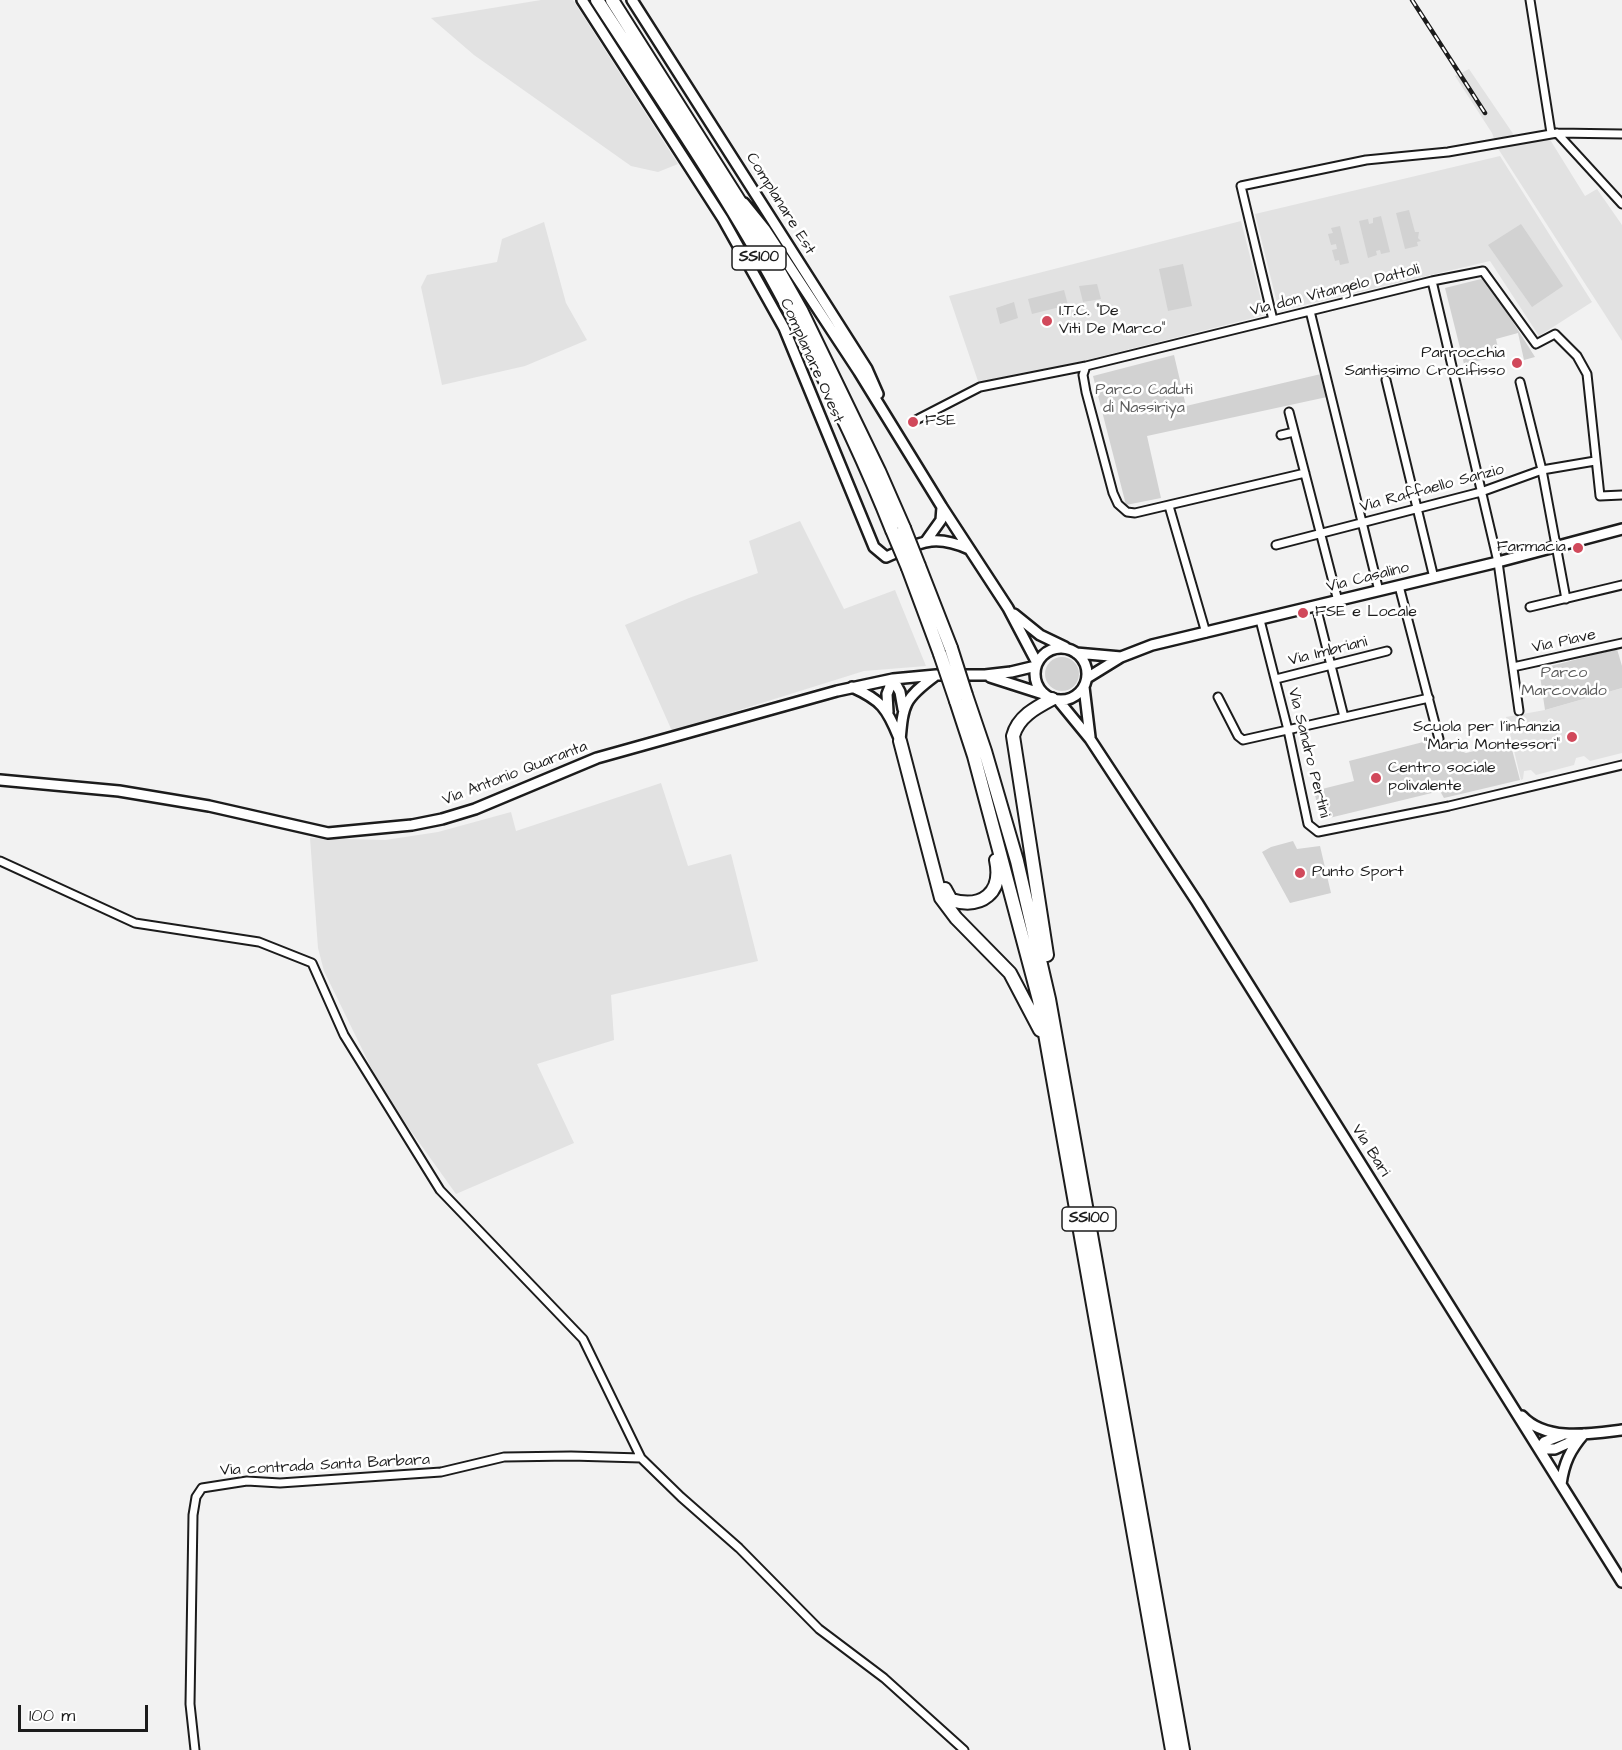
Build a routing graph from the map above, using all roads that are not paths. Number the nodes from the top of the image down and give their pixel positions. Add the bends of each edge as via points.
1 (582, 0) edge
2 (597, 0) edge
3 (612, 0) edge
4 (632, 0) edge
5 (1530, 0) edge
6 (1554, 133) junction
7 (1622, 134) edge
8 (732, 189) junction
9 (1622, 204) edge
10 (1432, 281) junction
11 (1310, 311) junction
12 (1273, 320) junction
13 (1086, 366) junction
14 (1386, 380) dead end
15 (1520, 382) dead end
16 (1289, 412) dead end
17 (916, 420) dead end
18 (894, 428) junction
19 (1294, 432) junction
20 (1281, 435) dead end
21 (1595, 462) junction
22 (1542, 470) junction
23 (1305, 473) junction
24 (1481, 492) junction
25 (1622, 495) edge
26 (1169, 506) junction
27 (942, 507) junction
28 (1417, 507) junction
29 (1361, 522) junction
30 (898, 529) junction
31 (1622, 529) edge
32 (1321, 534) junction
33 (926, 541) junction
34 (1276, 545) dead end
35 (1557, 546) junction
36 (969, 549) junction
37 (1498, 562) junction
38 (1434, 578) junction
39 (1622, 585) edge
40 (1399, 586) junction
41 (1379, 591) junction
42 (1566, 599) junction
43 (1338, 601) junction
44 (1316, 606) junction
45 (1008, 608) junction
46 (1530, 608) dead end
47 (1260, 620) junction
48 (1206, 633) junction
49 (1622, 645) edge
50 (1073, 651) junction
51 (1388, 651) dead end
52 (1121, 657) junction
53 (1332, 664) junction
54 (1037, 665) junction
55 (1513, 667) junction
56 (936, 675) junction
57 (985, 675) junction
58 (893, 679) junction
59 (1276, 679) junction
60 (1085, 682) junction
61 (852, 687) junction
62 (1218, 697) dead end
63 (961, 698) junction
64 (1052, 698) junction
65 (1429, 698) junction
66 (903, 709) junction
67 (1518, 711) dead end
68 (888, 712) junction
69 (1344, 717) junction
70 (1288, 730) junction
71 (1090, 739) junction
72 (1439, 739) dead end
73 (900, 741) junction
74 (1622, 765) edge
75 (0, 780) edge
76 (981, 785) junction
77 (0, 861) edge
78 (933, 868) junction
79 (1048, 1047) junction
80 (1072, 1125) junction
81 (1511, 1405) junction
82 (1622, 1430) edge
83 (1570, 1433) junction
84 (1584, 1434) junction
85 (1539, 1449) junction
86 (641, 1458) junction
87 (1561, 1484) junction
88 (1622, 1582) edge
89 (195, 1750) edge
90 (964, 1750) edge
91 (1172, 1750) edge
92 (1183, 1750) edge

1 - 33 main road, Complanare Ovest via 723,219 784,328 874,547 886,557
2 - 30 highway, SS100 via 732,211 794,320
3 - 8 highway, SS100
4 - 18 main road, Complanare Est via 867,369
5 - 6 street
6 - 7 street
6 - 9 street
6 - 12 street via 1448,152 1366,160 1241,186
8 - 18 main road via 765,229
8 - 30 highway, SS100 via 802,312 879,471
10 - 11 street, Via don Vitangelo Dattoli
10 - 21 street, Via don Vitangelo Dattoli via 1483,271 1536,344 1555,334 1577,356 1587,374
10 - 24 street
11 - 12 street, Via don Vitangelo Dattoli
11 - 29 street
12 - 13 street, Via don Vitangelo Dattoli
13 - 17 street via 980,387
13 - 26 street via 1086,392 1118,504 1135,513
14 - 28 street
15 - 22 street
16 - 19 street
18 - 27 main road
19 - 20 street
19 - 23 street
21 - 22 street, Via Raffaello Sanzio
21 - 25 street via 1600,496
22 - 24 street, Via Raffaello Sanzio
22 - 35 street
23 - 26 street
23 - 32 street
24 - 28 street, Via Raffaello Sanzio
24 - 37 street
26 - 48 street
27 - 33 main road via 940,520
27 - 36 main road
28 - 29 street, Via Raffaello Sanzio
28 - 38 street
29 - 32 street, Via Raffaello Sanzio
29 - 41 street
30 - 63 highway, SS100, bridge
31 - 35 main road, Via Casalino
32 - 34 street, Via Raffaello Sanzio
32 - 43 street
33 - 36 main road via 940,539
35 - 37 main road, Via Casalino
35 - 42 street
36 - 45 main road
37 - 38 main road, Via Casalino
37 - 55 street
38 - 40 main road, Via Casalino
39 - 42 street
40 - 41 main road, Via Casalino
40 - 65 street
41 - 43 main road, Via Casalino
42 - 46 street
43 - 44 main road, Via Casalino
44 - 47 main road, Via Casalino
44 - 53 street
45 - 50 main road via 1040,635
45 - 54 main road
47 - 48 main road, Via Casalino
47 - 59 street, Via Sandro Pertini
48 - 52 main road, Via Casalino via 1152,645
49 - 55 street, Via Piave
50 - 52 main road, Via Casalino
50 - 54 main road via 1050,651
50 - 60 main road via 1087,668
51 - 53 street, Via Imbriani
52 - 60 main road, Via Casalino
53 - 59 street, Via Imbriani
53 - 69 street
54 - 57 main road
54 - 64 main road via 1038,686
55 - 67 street
56 - 57 main road, Via Antonio Quaranta
56 - 58 main road, Via Antonio Quaranta
56 - 66 main road via 922,685
57 - 64 main road
58 - 61 main road, Via Antonio Quaranta
58 - 66 main road
58 - 68 main road via 887,694
59 - 70 street, Via Sandro Pertini
60 - 64 main road via 1077,695
60 - 71 main road
61 - 68 main road via 880,702
61 - 75 main road, Via Antonio Quaranta via 597,758 475,808 412,825 328,833 119,791
62 - 70 street via 1243,740
63 - 76 highway, SS100
63 - 80 highway, SS100 via 988,762 1034,929
64 - 71 main road, Via Bari
64 - 80 highway, SS100 via 1016,726 1013,746
65 - 69 street
65 - 72 street
66 - 73 main road
68 - 73 main road
69 - 70 street
70 - 74 street, Via Sandro Pertini via 1308,824 1318,832
71 - 81 main road, Via Bari via 1197,902
73 - 78 highway, SS100
76 - 78 highway, SS100 via 999,872 992,892 981,901 964,904 951,900
76 - 79 highway, SS100 via 1024,938
77 - 86 street via 135,923 259,942 312,963 344,1035 440,1190 583,1339
78 - 79 highway, SS100 via 941,898 1010,973
79 - 91 highway, SS100
80 - 92 highway, SS100
81 - 83 main road via 1535,1427
81 - 85 main road, Via Bari
82 - 84 main road
83 - 84 main road
83 - 85 main road via 1544,1442
84 - 85 main road via 1555,1449
84 - 87 main road via 1570,1451
85 - 87 main road, Via Bari
86 - 89 street, Via contrada Santa Barbara via 504,1458 441,1472 280,1483 247,1481 202,1488 193,1515 190,1704
86 - 90 street via 819,1629 884,1678
87 - 88 main road, Via Bari

